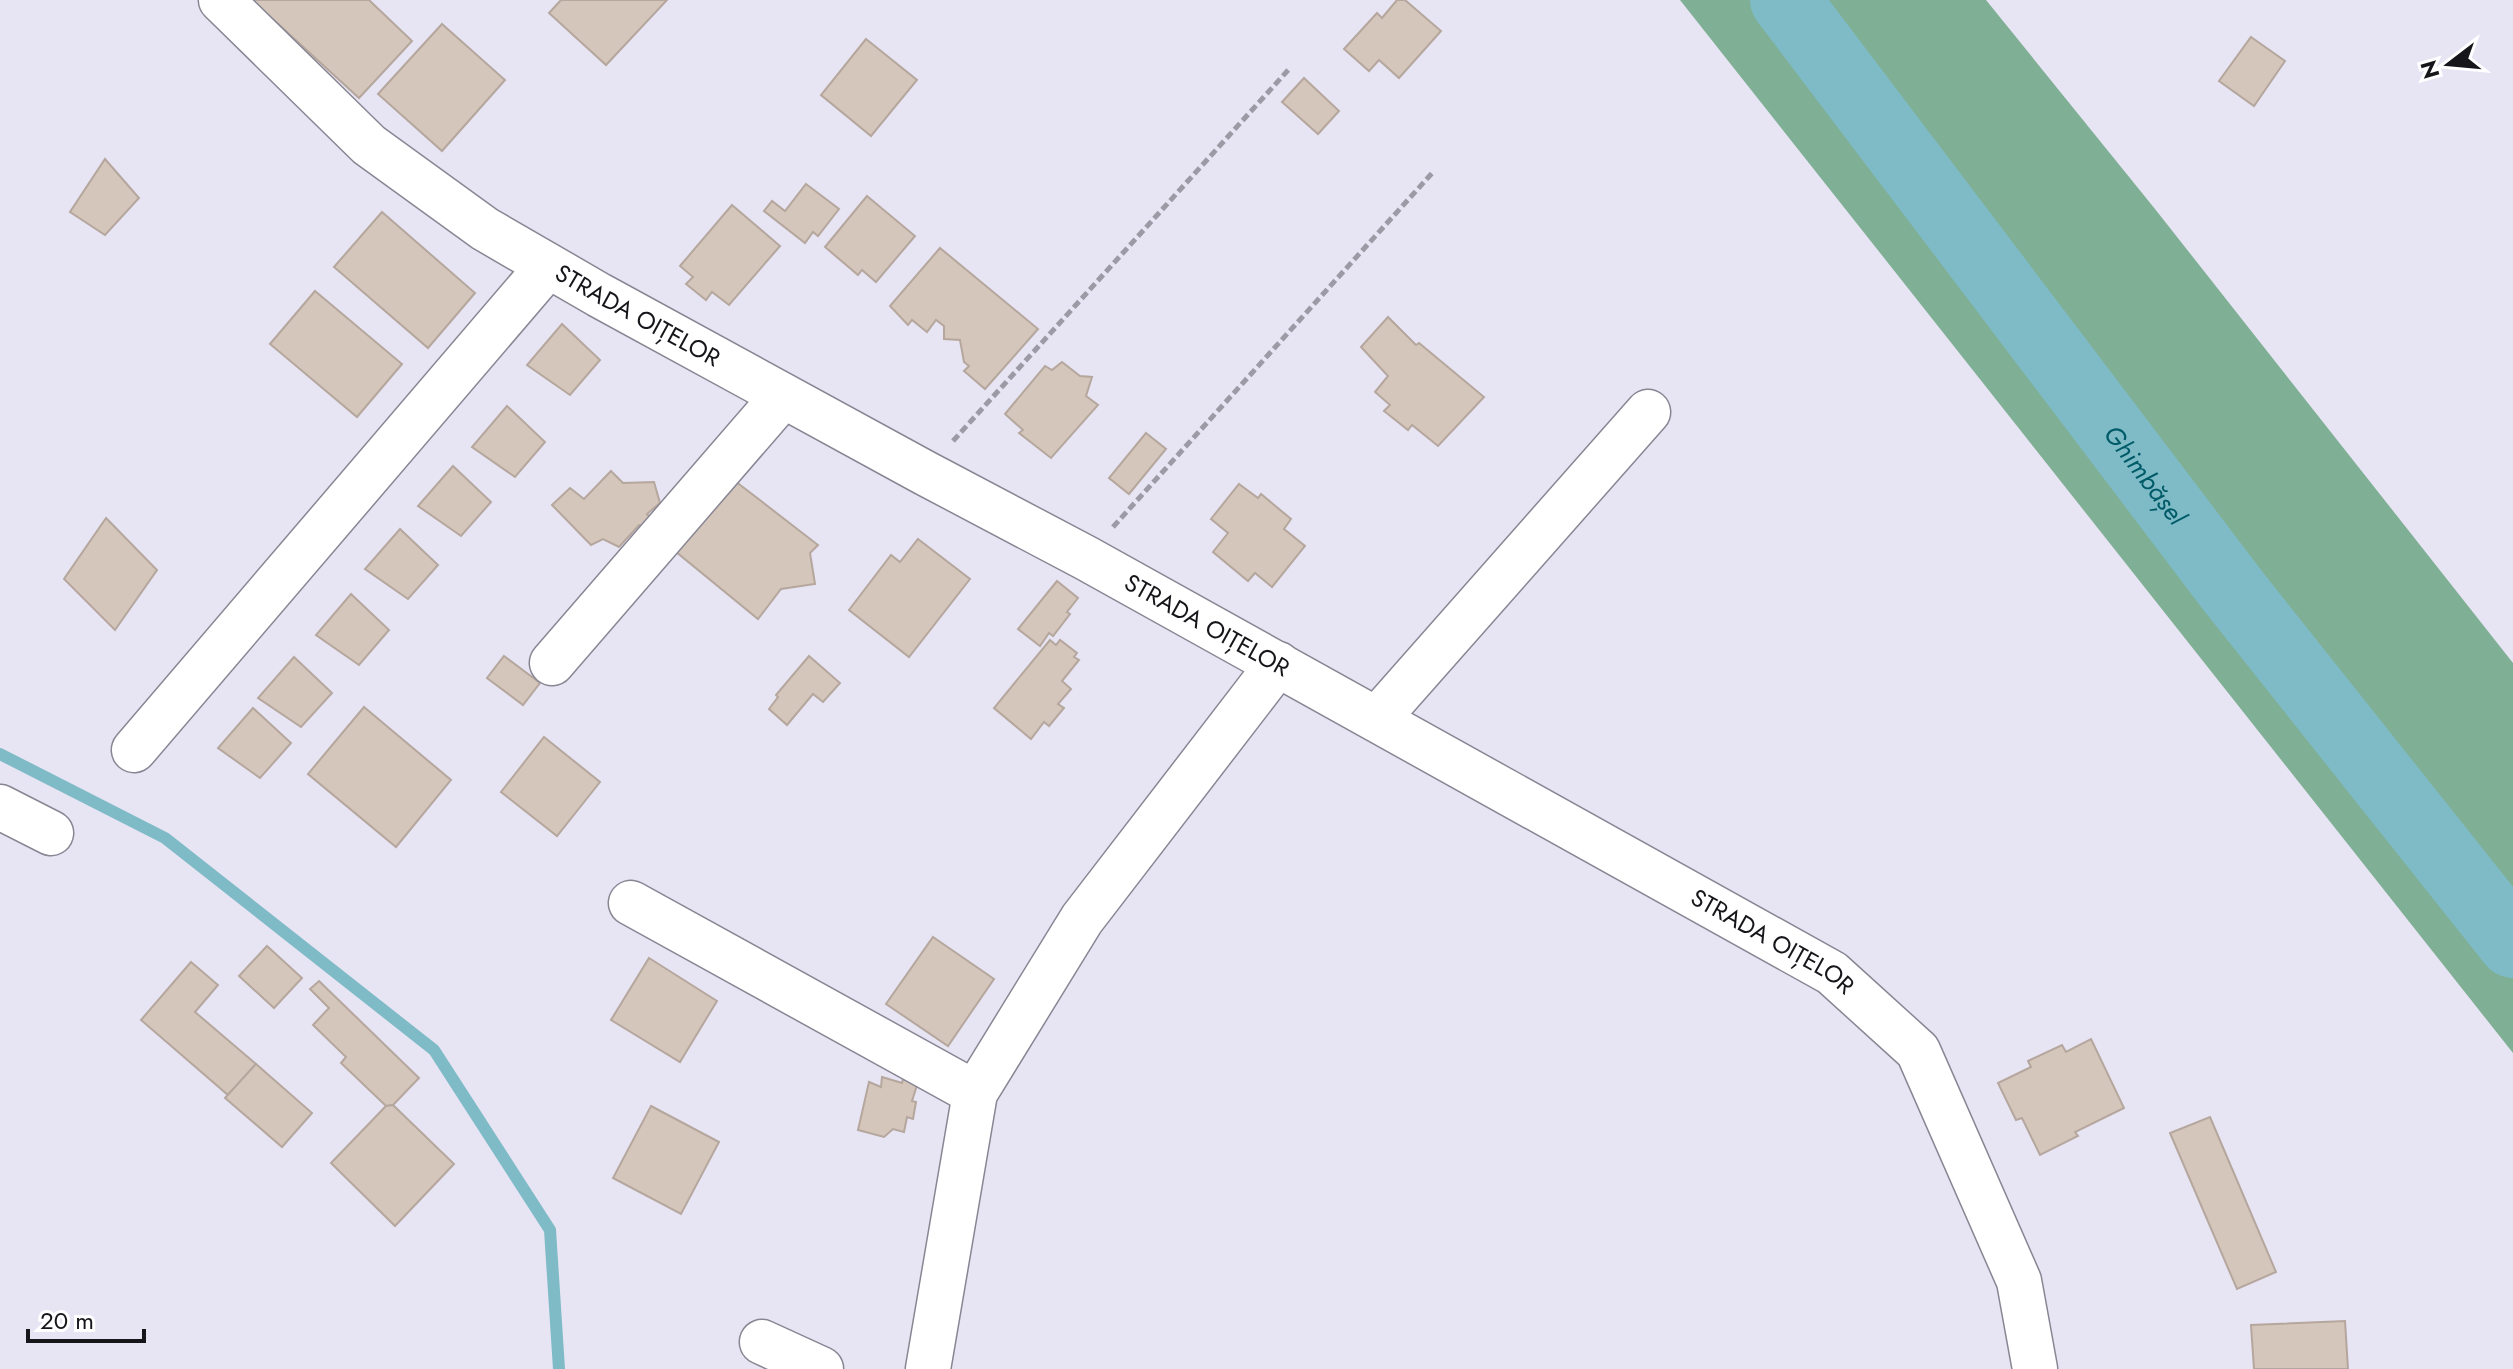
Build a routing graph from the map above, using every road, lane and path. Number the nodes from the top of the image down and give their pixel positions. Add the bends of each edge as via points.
1 (221, 0) edge
2 (1290, 68) dead end
3 (1434, 171) dead end
4 (548, 266) junction
5 (783, 396) junction
6 (1648, 412) dead end
7 (925, 473) junction
8 (1086, 558) junction
9 (552, 663) dead end
10 (1278, 664) junction
11 (1377, 719) junction
12 (134, 750) dead end
13 (0, 807) edge
14 (51, 833) dead end
15 (631, 903) dead end
16 (975, 1093) junction
17 (762, 1342) dead end
18 (821, 1369) edge
19 (928, 1369) edge
20 (2035, 1369) edge

1 - 4 street, STRADA OIȚELOR via 369,145 485,229
2 - 7 path
3 - 8 path
4 - 5 street, STRADA OIȚELOR
4 - 12 street
5 - 7 street, STRADA OIȚELOR
5 - 9 street
6 - 11 street
7 - 8 street, STRADA OIȚELOR
8 - 10 street, STRADA OIȚELOR
10 - 11 street, STRADA OIȚELOR
10 - 16 street via 1082,919
11 - 20 street, STRADA OIȚELOR via 1832,973 1918,1051 2019,1281
13 - 14 street
15 - 16 street
16 - 19 street
17 - 18 street

